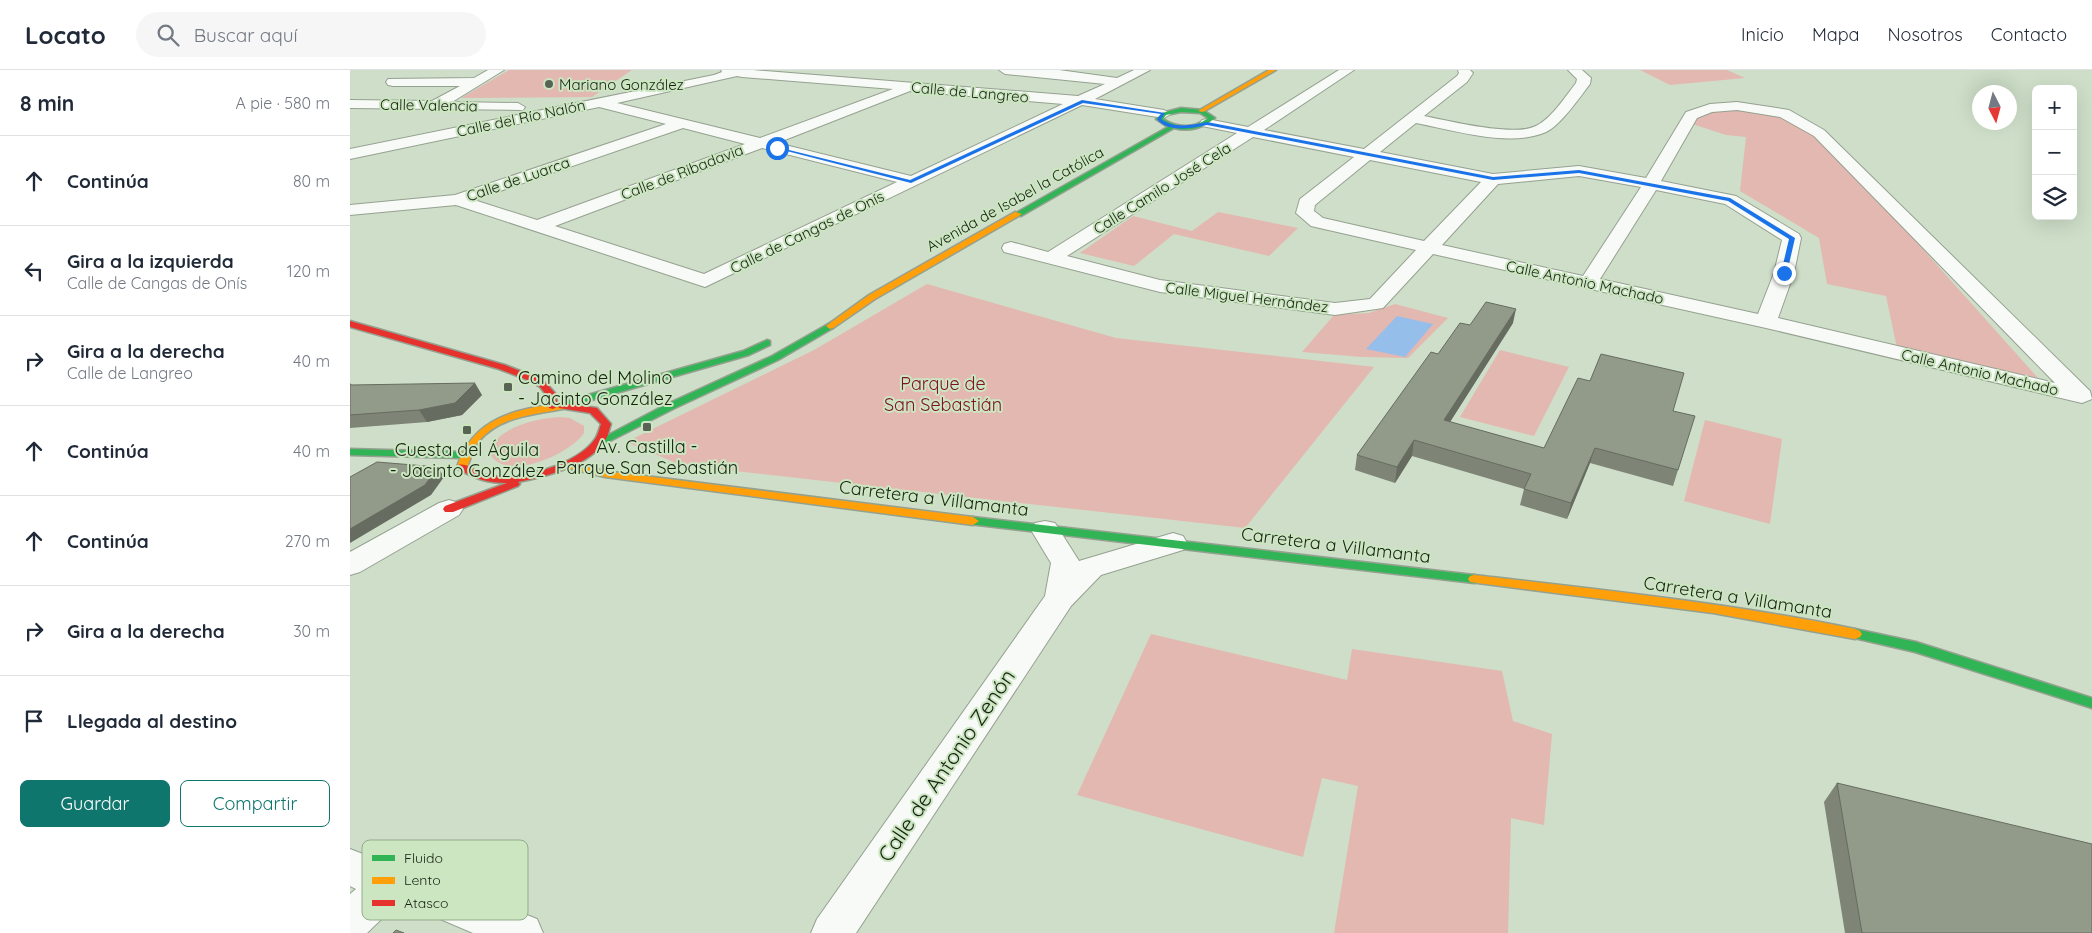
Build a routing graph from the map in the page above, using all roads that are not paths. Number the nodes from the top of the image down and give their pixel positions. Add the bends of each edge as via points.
1 (418, 70) edge
2 (498, 70) edge
3 (837, 70) edge
4 (1005, 70) edge
5 (1144, 70) edge
6 (1273, 70) edge
7 (1348, 70) edge
8 (1464, 70) edge
9 (1574, 70) edge
10 (727, 72) edge
11 (756, 72) edge
12 (931, 74) dead end
13 (775, 75) joint
14 (824, 79) junction
15 (478, 82) junction
16 (1119, 82) junction
17 (384, 86) junction
18 (911, 87) junction
19 (1082, 101) junction
20 (598, 102) junction
21 (350, 104) edge
22 (435, 106) junction
23 (568, 108) junction
24 (1164, 114) junction
25 (1204, 117) junction
26 (1412, 118) junction
27 (409, 120) dead end
28 (681, 124) junction
29 (1174, 126) junction
30 (1251, 131) junction
31 (384, 133) dead end
32 (757, 144) junction
33 (350, 153) edge
34 (1366, 154) junction
35 (1493, 178) junction
36 (911, 181) junction
37 (1651, 184) junction
38 (457, 200) junction
39 (350, 210) edge
40 (538, 226) junction
41 (1011, 248) dead end
42 (1430, 248) junction
43 (1051, 258) junction
44 (1588, 283) junction
45 (872, 297) junction
46 (1766, 322) junction
47 (350, 324) edge
48 (809, 325) dead end
49 (782, 337) dead end
50 (2087, 401) edge
51 (558, 406) junction
52 (598, 443) junction
53 (350, 452) edge
54 (461, 455) junction
55 (567, 464) junction
56 (541, 474) junction
57 (462, 489) junction
58 (1045, 530) junction
59 (1173, 543) junction
60 (350, 565) edge
61 (1060, 598) junction
62 (2092, 703) edge
63 (350, 867) edge
64 (362, 872) edge
65 (362, 910) edge
66 (490, 920) edge
67 (350, 921) edge
68 (522, 933) edge
69 (832, 933) edge

1 - 17 street
2 - 15 street
3 - 14 street
4 - 16 street
5 - 16 street, Calle de Cangas de Onís
6 - 25 street
7 - 30 street, Calle Camilo José Cela
8 - 26 street, Calle Antonio Machado via 1466,73 1462,79
9 - 26 street via 1584,78 1583,84 1542,129 1500,133
10 - 11 street, Calle del Río Nalón
10 - 11 street, Calle del Río Nalón
10 - 20 street, Calle del Río Nalón
11 - 13 street, Calle del Río Nalón
12 - 18 street
13 - 14 street, Calle de Langreo
14 - 18 street, Calle de Langreo
15 - 17 street
15 - 22 street
16 - 19 street, Calle de Cangas de Onís
17 - 21 street
18 - 19 street, Calle de Langreo
18 - 32 street, Calle de Ribadavia
19 - 24 street, Calle de Langreo
19 - 36 street, Calle de Cangas de Onís
20 - 23 street, Calle del Río Nalón
20 - 28 street
21 - 22 street, Calle Valencia
22 - 23 street, Calle Valencia
22 - 27 street
23 - 33 street, Calle del Río Nalón
24 - 25 street via 1181,110
24 - 29 street via 1159,119 1161,122
25 - 29 street via 1192,127
25 - 30 street
26 - 34 street, Calle Antonio Machado
28 - 32 street
28 - 38 street, Calle de Luarca
29 - 45 street, Avenida de Isabel la Católica
30 - 34 street
30 - 43 street, Calle Camilo José Cela
31 - 33 street
32 - 36 street
32 - 40 street, Calle de Ribadavia
34 - 35 street
34 - 42 street, Calle Antonio Machado via 1306,203 1305,213 1318,222
35 - 37 street via 1579,171
35 - 42 street, Calle Miguel Hernández
36 - 40 street, Calle de Cangas de Onís via 705,281
37 - 44 street
37 - 46 street via 1730,200 1792,238 1786,266
37 - 50 street via 1691,115 1710,108 1737,106 1784,113 1819,133
38 - 39 street, Calle de Luarca
38 - 40 street, Calle de Cangas de Onís
41 - 43 street, Calle Miguel Hernández
42 - 43 street, Calle Miguel Hernández via 1376,304 1335,309 1160,286
42 - 44 street, Calle Antonio Machado
44 - 46 street, Calle Antonio Machado
45 - 48 street, Avenida de Isabel la Católica
45 - 52 street, Avenida de Isabel la Católica via 822,332 775,358
46 - 50 street, Calle Antonio Machado
47 - 51 street via 502,367 533,379 543,385
49 - 51 street via 746,352
51 - 52 street via 582,407 597,412 605,420 605,431
51 - 54 street via 534,410 498,423 470,442
52 - 55 street, Avenida de Isabel la Católica
53 - 54 street
54 - 57 street
55 - 56 street, Avenida de Isabel la Católica
55 - 58 street, Carretera a Villamanta via 615,475
56 - 57 street
56 - 57 street via 490,480
57 - 60 street
58 - 59 street, Carretera a Villamanta
58 - 61 street, Calle de Antonio Zenón via 1066,563
59 - 61 street, Calle de Antonio Zenón via 1090,568
59 - 62 street, Carretera a Villamanta via 1677,604 1817,625 1916,647
61 - 69 street, Calle de Antonio Zenón
63 - 64 street
65 - 67 street
66 - 68 street

